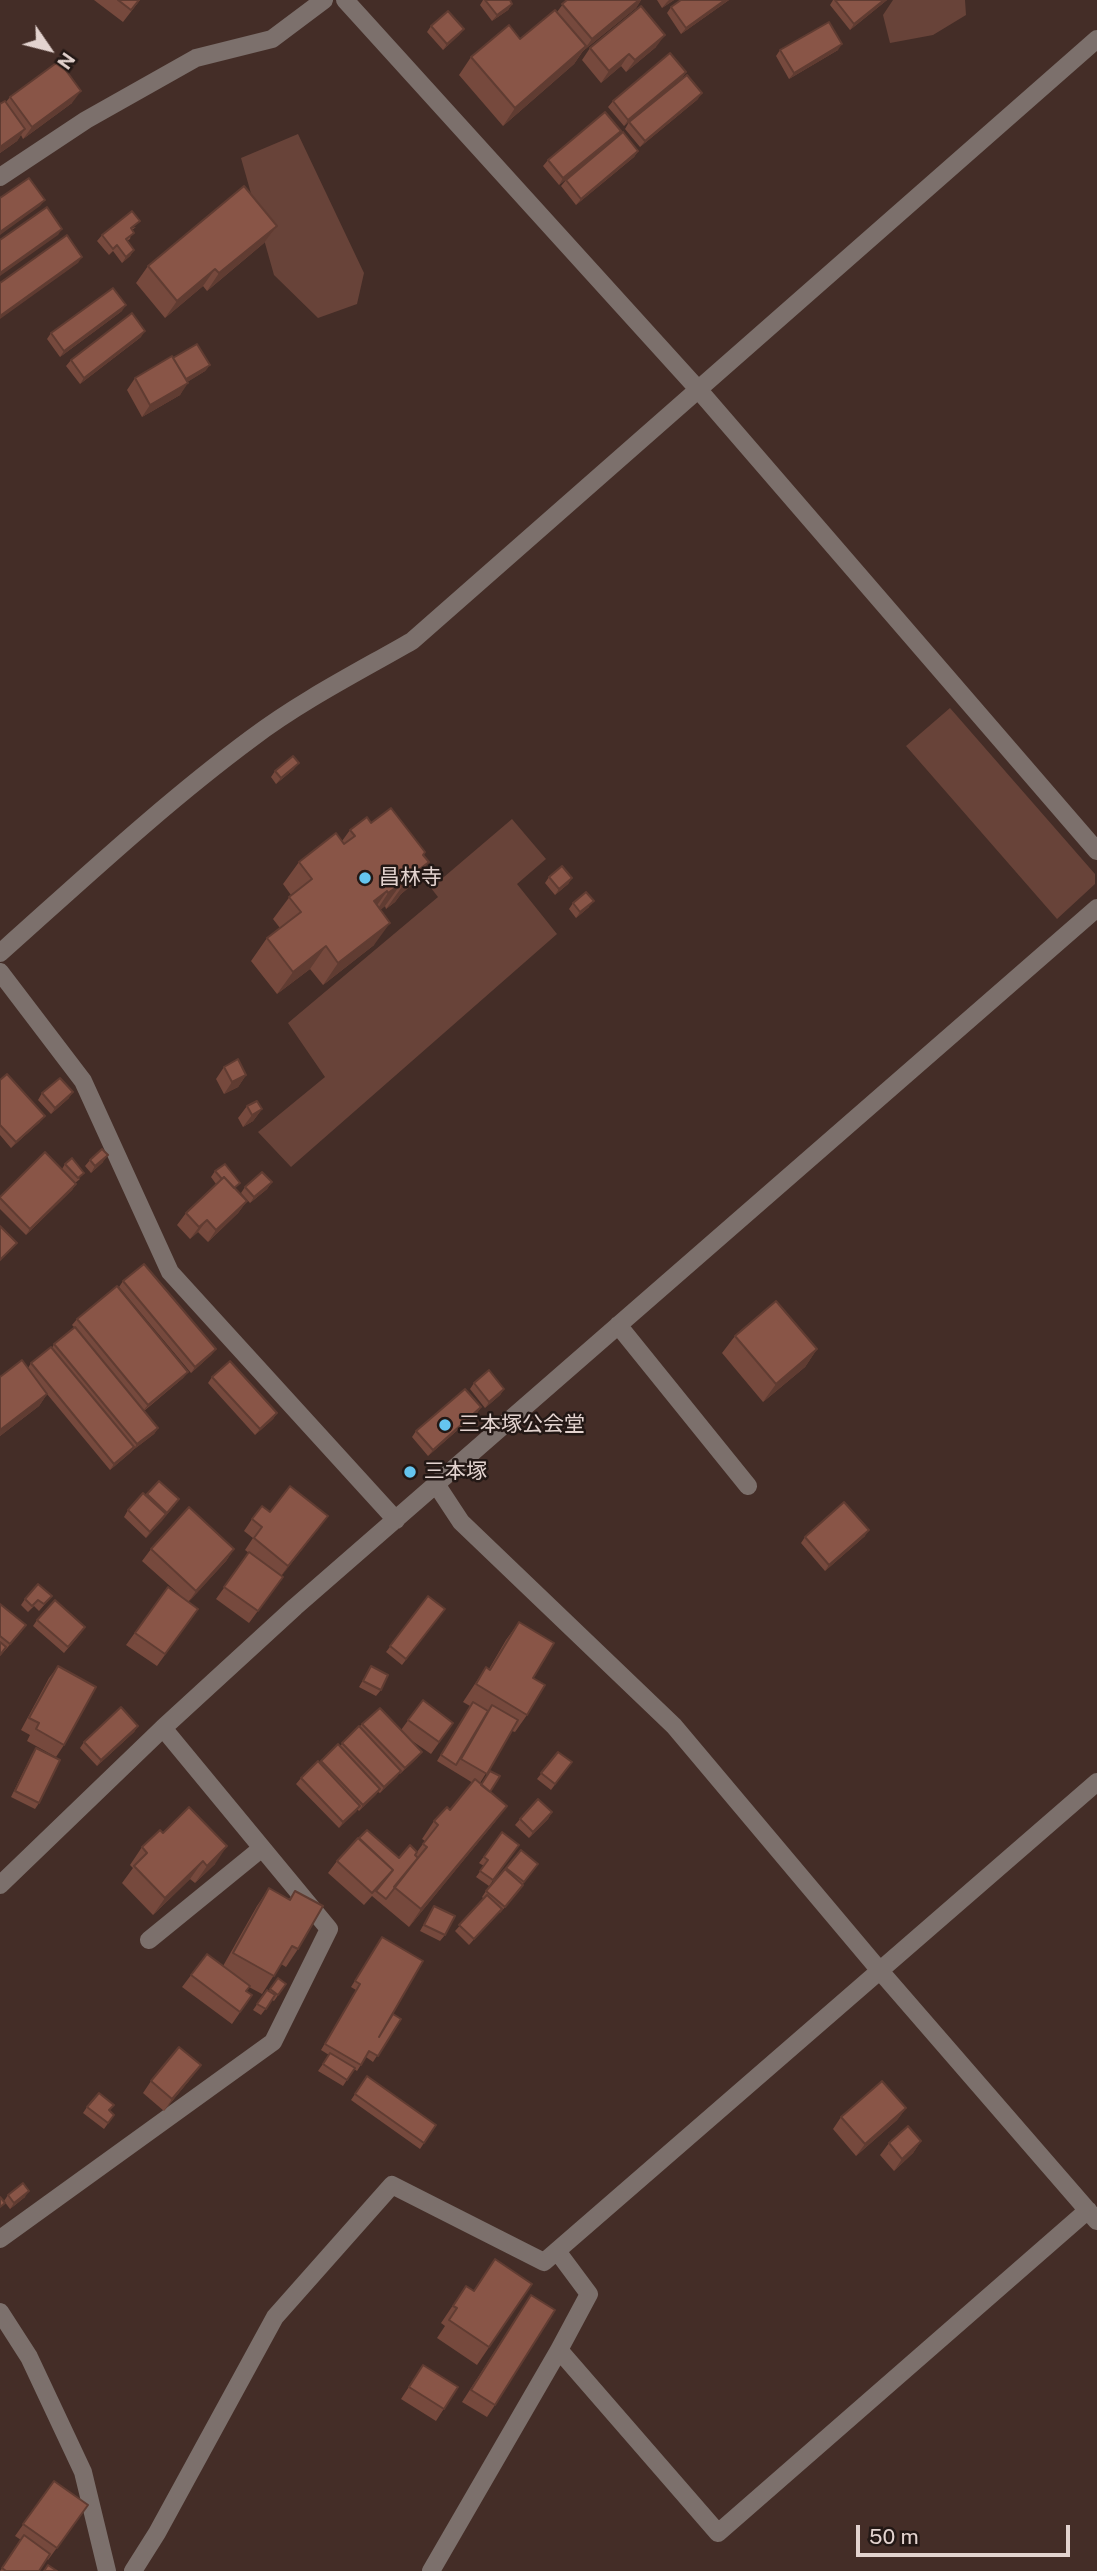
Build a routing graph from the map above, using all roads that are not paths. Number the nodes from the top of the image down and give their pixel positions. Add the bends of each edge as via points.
1 (324, 0) edge
2 (345, 0) edge
3 (1097, 39) edge
4 (0, 177) edge
5 (697, 388) junction
6 (1097, 852) edge
7 (1097, 908) edge
8 (0, 953) edge
9 (0, 972) edge
10 (618, 1325) junction
11 (436, 1484) junction
12 (748, 1486) dead end
13 (396, 1520) junction
14 (163, 1728) junction
15 (1097, 1782) edge
16 (262, 1848) junction
17 (0, 1885) edge
18 (149, 1940) dead end
19 (881, 1972) junction
20 (1092, 2216) edge
21 (0, 2239) edge
22 (556, 2251) junction
23 (0, 2312) edge
24 (559, 2350) junction
25 (107, 2571) edge
26 (133, 2571) edge
27 (431, 2571) edge

1 - 4 street via 272,39 196,58 86,120
2 - 5 street
3 - 5 street
5 - 6 street
5 - 8 street via 412,641 253,737 147,822
7 - 10 street
9 - 13 street via 83,1081 170,1272
10 - 11 street
10 - 12 street
11 - 13 street
11 - 19 street via 461,1522 674,1726
13 - 14 street
14 - 16 street
14 - 17 street
15 - 19 street
16 - 18 street
16 - 21 street via 329,1929 273,2042
19 - 20 street
19 - 22 street
20 - 24 street via 718,2533
22 - 24 street via 589,2294
22 - 26 street via 544,2262 392,2185 275,2316
23 - 25 street via 29,2357 83,2472
24 - 27 street

